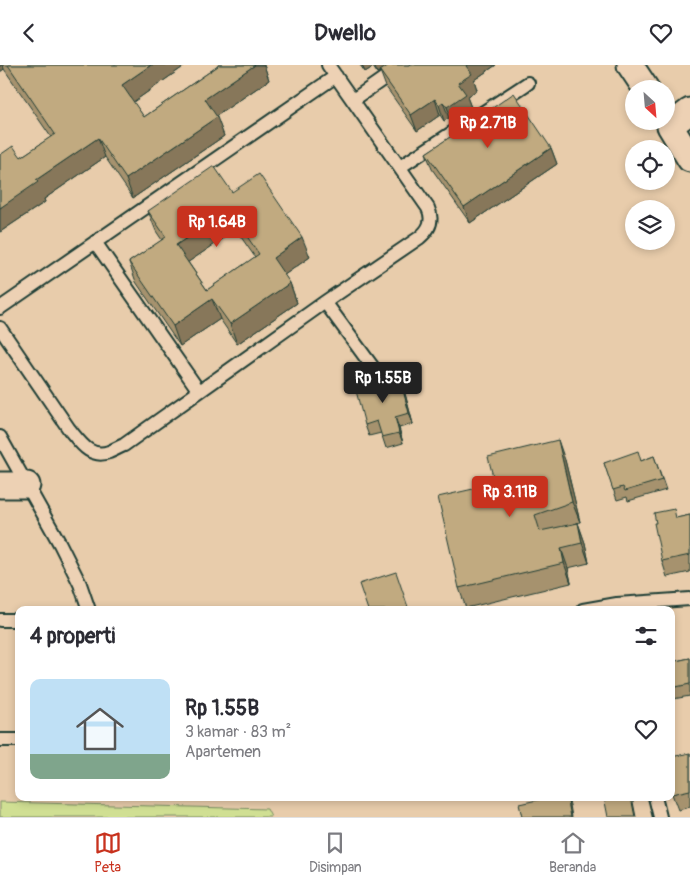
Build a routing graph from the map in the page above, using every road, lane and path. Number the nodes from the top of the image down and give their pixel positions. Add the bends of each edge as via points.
1 (328, 65) edge
2 (403, 65) edge
3 (630, 65) edge
4 (336, 76) junction
5 (640, 80) edge
6 (528, 83) dead end
7 (353, 101) junction
8 (690, 111) edge
9 (675, 119) edge
10 (672, 130) edge
11 (690, 159) edge
12 (400, 167) junction
13 (95, 242) junction
14 (324, 302) junction
15 (0, 308) edge
16 (0, 328) edge
17 (377, 373) dead end
18 (199, 391) junction
19 (0, 437) edge
20 (0, 485) edge
21 (27, 485) junction
22 (690, 599) edge
23 (88, 606) edge
24 (626, 606) edge
25 (0, 619) edge
26 (15, 620) edge
27 (15, 739) edge
28 (0, 740) edge
29 (656, 801) edge
30 (660, 817) edge

1 - 4 lane
2 - 7 lane
3 - 5 street
4 - 7 lane
4 - 13 lane
6 - 12 lane
7 - 12 lane
8 - 9 street
10 - 11 street
12 - 14 lane via 431,213 429,227 419,238
13 - 15 lane
13 - 18 lane
14 - 17 lane
14 - 18 lane
16 - 18 lane via 69,429 93,453 107,453 124,445
19 - 21 lane
20 - 21 street
21 - 23 lane via 60,544
22 - 24 lane
25 - 26 lane
27 - 28 lane
29 - 30 lane

